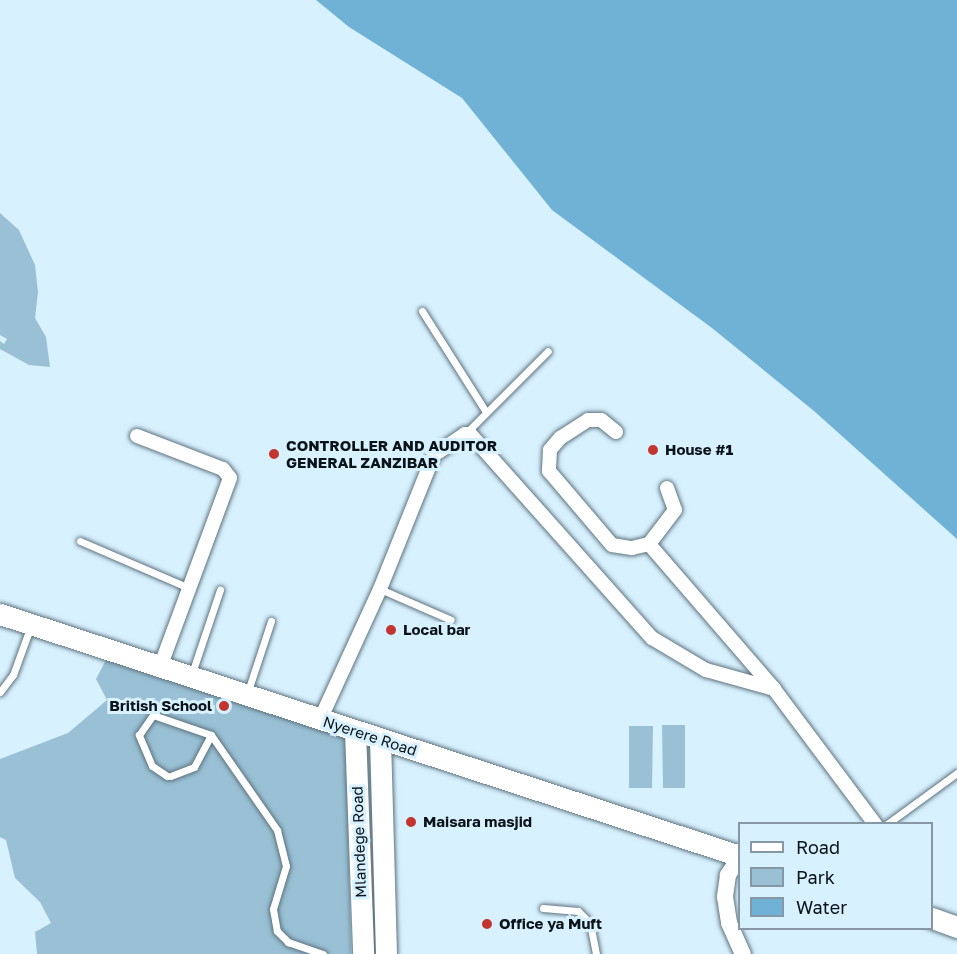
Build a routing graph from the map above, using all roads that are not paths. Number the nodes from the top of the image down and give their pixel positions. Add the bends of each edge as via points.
1 (422, 311) dead end
2 (548, 351) dead end
3 (486, 412) junction
4 (616, 432) dead end
5 (465, 434) junction
6 (137, 436) dead end
7 (667, 488) dead end
8 (80, 540) dead end
9 (649, 544) junction
10 (189, 588) junction
11 (380, 589) junction
12 (220, 590) dead end
13 (0, 614) edge
14 (451, 620) dead end
15 (271, 621) dead end
16 (31, 626) junction
17 (160, 667) junction
18 (190, 678) junction
19 (774, 689) junction
20 (0, 692) edge
21 (247, 696) junction
22 (320, 720) junction
23 (355, 731) junction
24 (211, 735) junction
25 (380, 739) junction
26 (957, 773) edge
27 (874, 822) edge
28 (890, 822) edge
29 (738, 855) edge
30 (738, 859) edge
31 (543, 908) dead end
32 (933, 918) edge
33 (957, 927) edge
34 (323, 954) edge
35 (363, 954) edge
36 (386, 954) edge
37 (597, 954) edge
38 (743, 954) edge

1 - 3 lane
2 - 3 lane
3 - 5 lane
4 - 9 street via 601,420 588,420 560,438 550,450 549,471 612,545 632,548
5 - 11 street via 435,455
5 - 19 street via 471,435 652,638 706,670
6 - 10 street via 223,469 230,478
7 - 9 street via 675,510
8 - 10 lane
9 - 19 street
10 - 17 street
11 - 14 lane
11 - 22 street
12 - 18 lane
13 - 16 main road, Nyerere Road
15 - 21 lane
16 - 17 main road, Nyerere Road
16 - 20 lane via 13,675
17 - 18 main road, Nyerere Road
18 - 21 main road, Nyerere Road
19 - 27 street
21 - 22 main road, Nyerere Road
22 - 23 main road, Nyerere Road
23 - 25 main road, Nyerere Road
23 - 35 main road, Mlandege Road
24 - 24 lane via 153,715 139,735 152,766 169,776 194,766
24 - 34 lane via 277,830 286,866 273,909 277,931 288,942
25 - 29 main road, Nyerere Road
25 - 36 main road, Mlandege Road
26 - 28 lane
30 - 38 street via 728,875 725,897 729,923
31 - 37 lane via 579,911 590,923
32 - 33 main road

